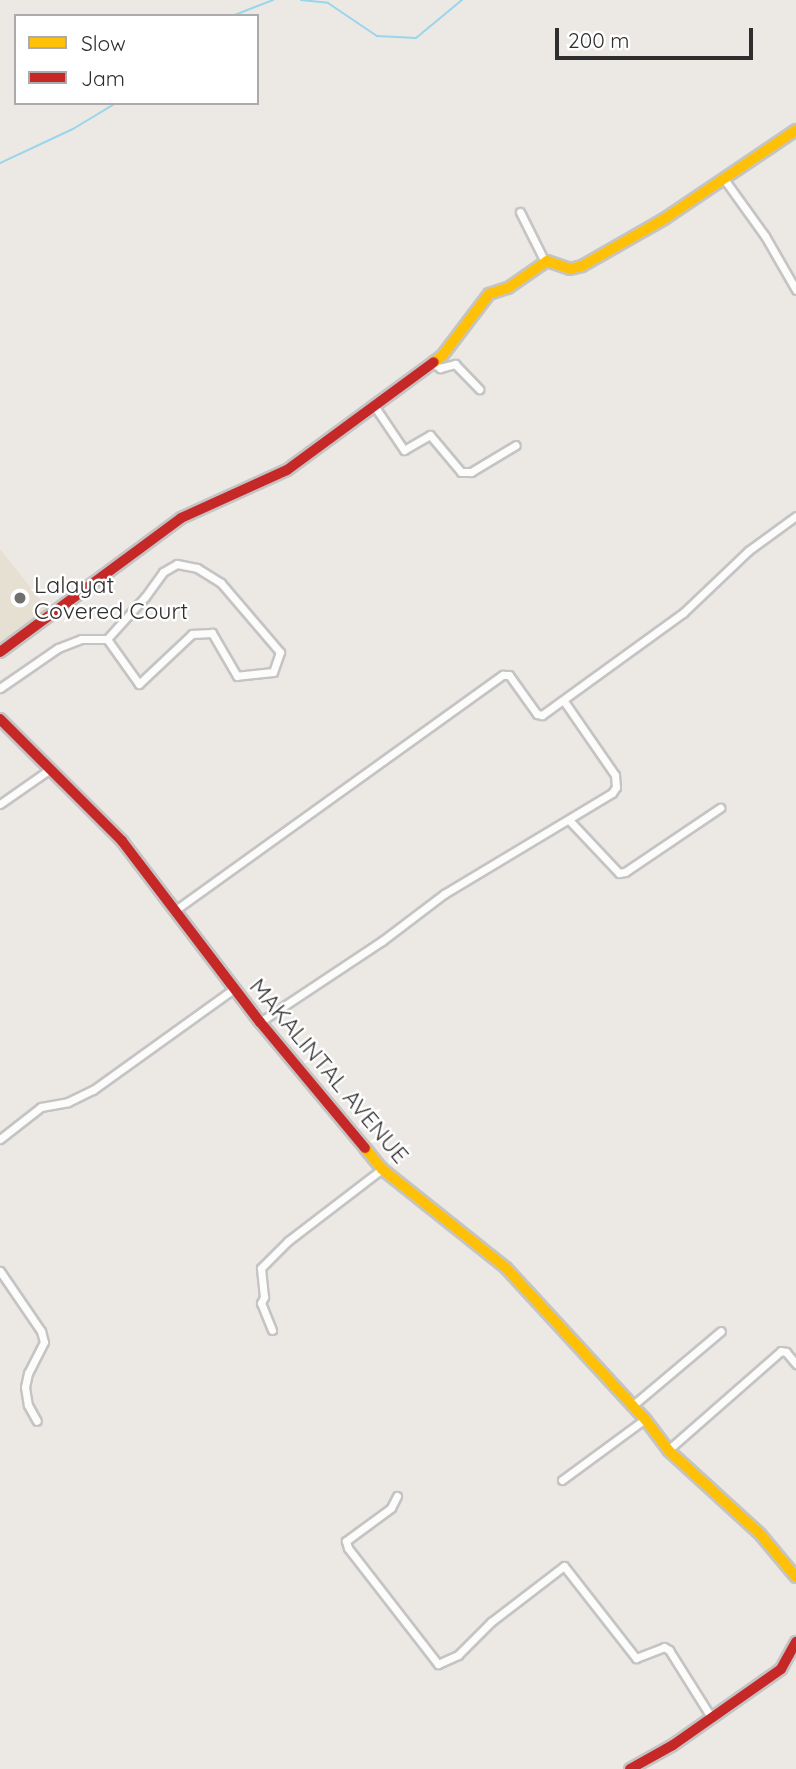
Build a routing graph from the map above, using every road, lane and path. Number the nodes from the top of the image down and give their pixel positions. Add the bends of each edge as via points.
1 (796, 130) edge
2 (724, 179) junction
3 (520, 212) dead end
4 (545, 262) junction
5 (796, 290) edge
6 (433, 363) junction
7 (479, 389) dead end
8 (375, 407) junction
9 (516, 445) dead end
10 (796, 516) edge
11 (107, 639) junction
12 (0, 652) edge
13 (0, 688) edge
14 (564, 701) junction
15 (0, 719) edge
16 (50, 769) junction
17 (0, 804) edge
18 (720, 808) dead end
19 (569, 820) junction
20 (174, 911) junction
21 (235, 988) junction
22 (260, 1023) junction
23 (0, 1139) edge
24 (382, 1169) junction
25 (0, 1271) edge
26 (272, 1330) dead end
27 (720, 1331) dead end
28 (796, 1364) edge
29 (632, 1405) junction
30 (645, 1419) junction
31 (37, 1421) dead end
32 (668, 1450) junction
33 (562, 1480) dead end
34 (397, 1496) dead end
35 (796, 1577) edge
36 (796, 1642) edge
37 (711, 1717) junction
38 (630, 1769) edge

1 - 2 street
2 - 4 street via 582,267 570,269
2 - 5 street via 771,245
3 - 4 street
4 - 6 street via 508,288 489,294
6 - 7 street via 440,368 455,364
6 - 8 street
8 - 9 street via 404,450 430,435 461,472 471,472
8 - 12 street via 287,470 181,518
10 - 14 street via 748,551 682,612
11 - 11 street via 163,572 177,564 197,568 221,583 280,652 273,672 237,676 212,633 192,634 139,684
11 - 13 street via 81,639 58,648
14 - 19 street via 617,780 612,793
14 - 20 street via 537,714 513,680 503,675
15 - 16 street, MAKALINTAL AVENUE
16 - 17 street
16 - 20 street, MAKALINTAL AVENUE via 122,841
18 - 19 street via 619,873
19 - 22 street via 444,894
20 - 21 street, MAKALINTAL AVENUE
21 - 22 street, MAKALINTAL AVENUE
21 - 23 street via 103,1083 68,1102 41,1107
22 - 24 street, MAKALINTAL AVENUE
24 - 26 street via 288,1241 261,1268 261,1303
24 - 29 street, MAKALINTAL AVENUE via 506,1268
25 - 31 street via 44,1342 25,1387
27 - 29 street
28 - 32 street via 781,1351
29 - 30 street, MAKALINTAL AVENUE
30 - 32 street, MAKALINTAL AVENUE
30 - 33 street
32 - 35 street, MAKALINTAL AVENUE via 760,1535
34 - 37 street via 391,1507 346,1541 438,1664 458,1655 491,1622 564,1566 636,1658 664,1647 669,1650
36 - 37 street via 780,1669
37 - 38 street

